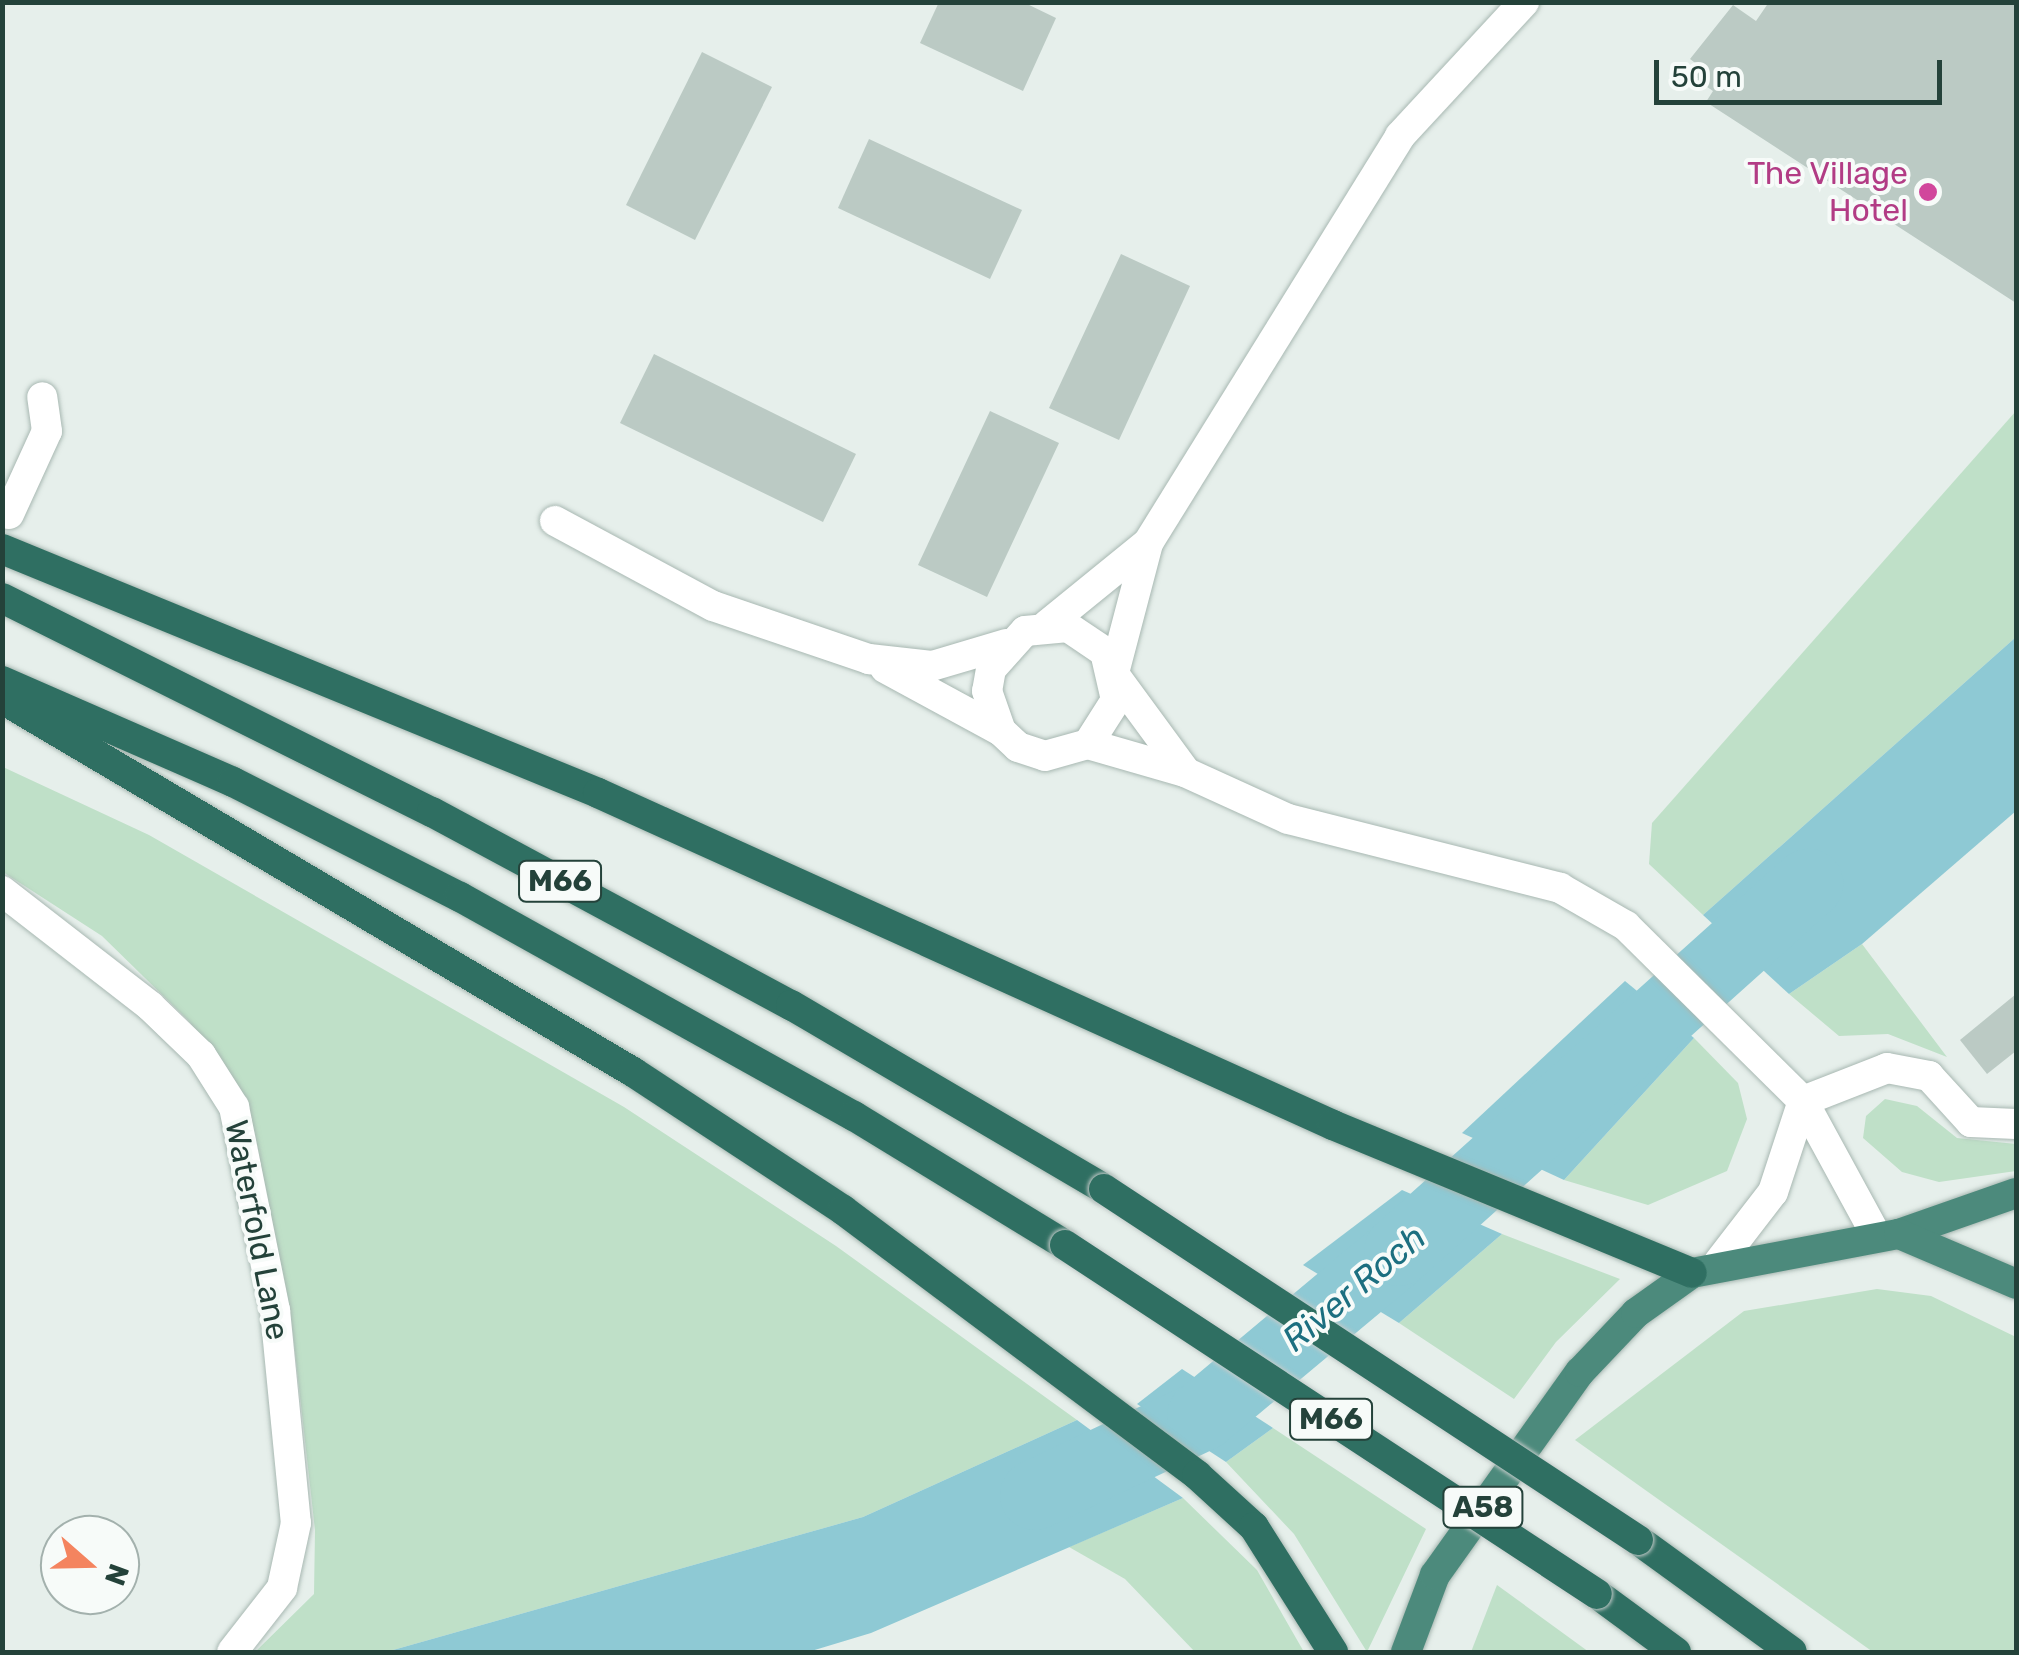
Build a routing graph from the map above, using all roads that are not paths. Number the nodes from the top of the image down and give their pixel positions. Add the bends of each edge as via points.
1 (1524, 2) edge
2 (42, 397) dead end
3 (8, 514) dead end
4 (555, 522) dead end
5 (1148, 543) junction
6 (2, 549) edge
7 (2, 598) edge
8 (1046, 625) junction
9 (1006, 644) junction
10 (870, 659) junction
11 (1115, 675) junction
12 (2, 680) edge
13 (2, 700) edge
14 (1001, 732) junction
15 (1088, 744) junction
16 (1185, 772) junction
17 (2, 892) edge
18 (1803, 1101) junction
19 (2016, 1124) edge
20 (2016, 1193) edge
21 (1888, 1236) junction
22 (1705, 1268) junction
23 (2016, 1284) edge
24 (232, 1652) edge
25 (1333, 1652) edge
26 (1406, 1652) edge
27 (1676, 1652) edge
28 (1792, 1652) edge

1 - 5 street via 1400,136
2 - 3 street via 48,431
4 - 10 street via 713,606
5 - 8 street
5 - 11 street
6 - 22 highway via 598,793 1615,1246
7 - 28 highway, M66, bridge via 432,812 791,1005 1104,1189 1638,1540
8 - 9 street
8 - 11 street via 1089,636
9 - 10 street via 932,666
9 - 14 street via 987,690
10 - 14 street
11 - 15 street via 1109,721
11 - 16 street
12 - 27 highway, M66, bridge via 233,782 460,897 837,1106 1065,1245
13 - 25 highway via 633,1072 843,1210 1020,1340 1254,1527
14 - 15 street via 1046,756
15 - 16 street
16 - 18 street via 1288,819 1560,888 1626,926
17 - 24 street, Waterfold Lane via 150,1006 201,1055 234,1107 275,1310 296,1522 282,1588
18 - 19 street via 1887,1068 1929,1076 1971,1122
18 - 21 street
18 - 22 street via 1773,1192
20 - 21 highway, A58
21 - 22 highway, A58
21 - 23 highway
22 - 26 highway, A58 via 1636,1313 1580,1372 1435,1576

